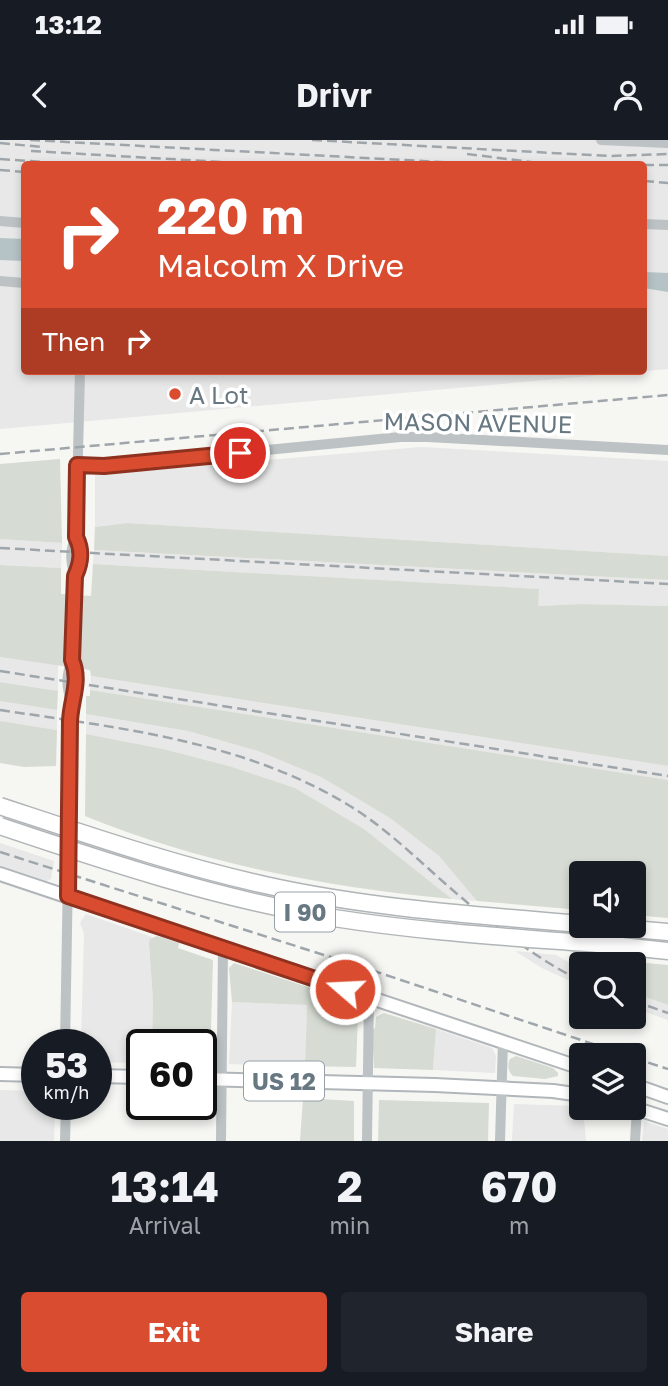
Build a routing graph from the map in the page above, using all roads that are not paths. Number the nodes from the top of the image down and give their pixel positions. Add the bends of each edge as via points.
1 (601, 140) edge
2 (668, 143) edge
3 (0, 221) edge
4 (21, 223) edge
5 (647, 224) edge
6 (668, 225) edge
7 (0, 281) edge
8 (21, 283) edge
9 (80, 375) edge
10 (668, 450) edge
11 (77, 465) junction
12 (0, 795) edge
13 (0, 806) edge
14 (0, 826) edge
15 (0, 835) edge
16 (88, 835) junction
17 (89, 855) junction
18 (0, 874) edge
19 (68, 896) junction
20 (569, 923) edge
21 (646, 930) edge
22 (668, 932) edge
23 (223, 948) junction
24 (668, 951) edge
25 (369, 997) junction
26 (65, 1029) edge
27 (503, 1042) junction
28 (569, 1064) edge
29 (0, 1074) edge
30 (21, 1075) edge
31 (217, 1079) edge
32 (223, 1079) junction
33 (368, 1083) junction
34 (502, 1088) junction
35 (646, 1089) edge
36 (569, 1094) edge
37 (668, 1097) edge
38 (646, 1112) edge
39 (668, 1119) edge
40 (66, 1120) edge
41 (635, 1120) edge
42 (65, 1141) edge
43 (221, 1141) edge
44 (367, 1141) edge
45 (500, 1141) edge
46 (635, 1141) edge

1 - 2 street
3 - 4 street
5 - 6 street
7 - 8 street
9 - 11 street
10 - 11 street, MASON AVENUE via 400,437
11 - 19 street via 76,537 81,547 75,576 72,660 77,671 71,700
12 - 16 highway, bridge
13 - 16 highway, I 90, bridge
14 - 17 highway, I 90, bridge
15 - 17 highway, bridge
16 - 20 highway, I 90, bridge via 210,872 326,897
17 - 24 highway, I 90, bridge via 205,890 335,918
18 - 19 main road
19 - 23 main road
19 - 26 street
21 - 22 highway
23 - 25 main road
23 - 32 street
25 - 27 main road
25 - 33 street
27 - 28 main road
27 - 34 street
29 - 30 main road
31 - 32 main road, US 12
32 - 33 main road, US 12
32 - 43 street
33 - 34 main road, US 12
33 - 44 street
34 - 36 main road, US 12
34 - 45 street
35 - 37 main road
38 - 39 main road
40 - 42 street
41 - 46 street

